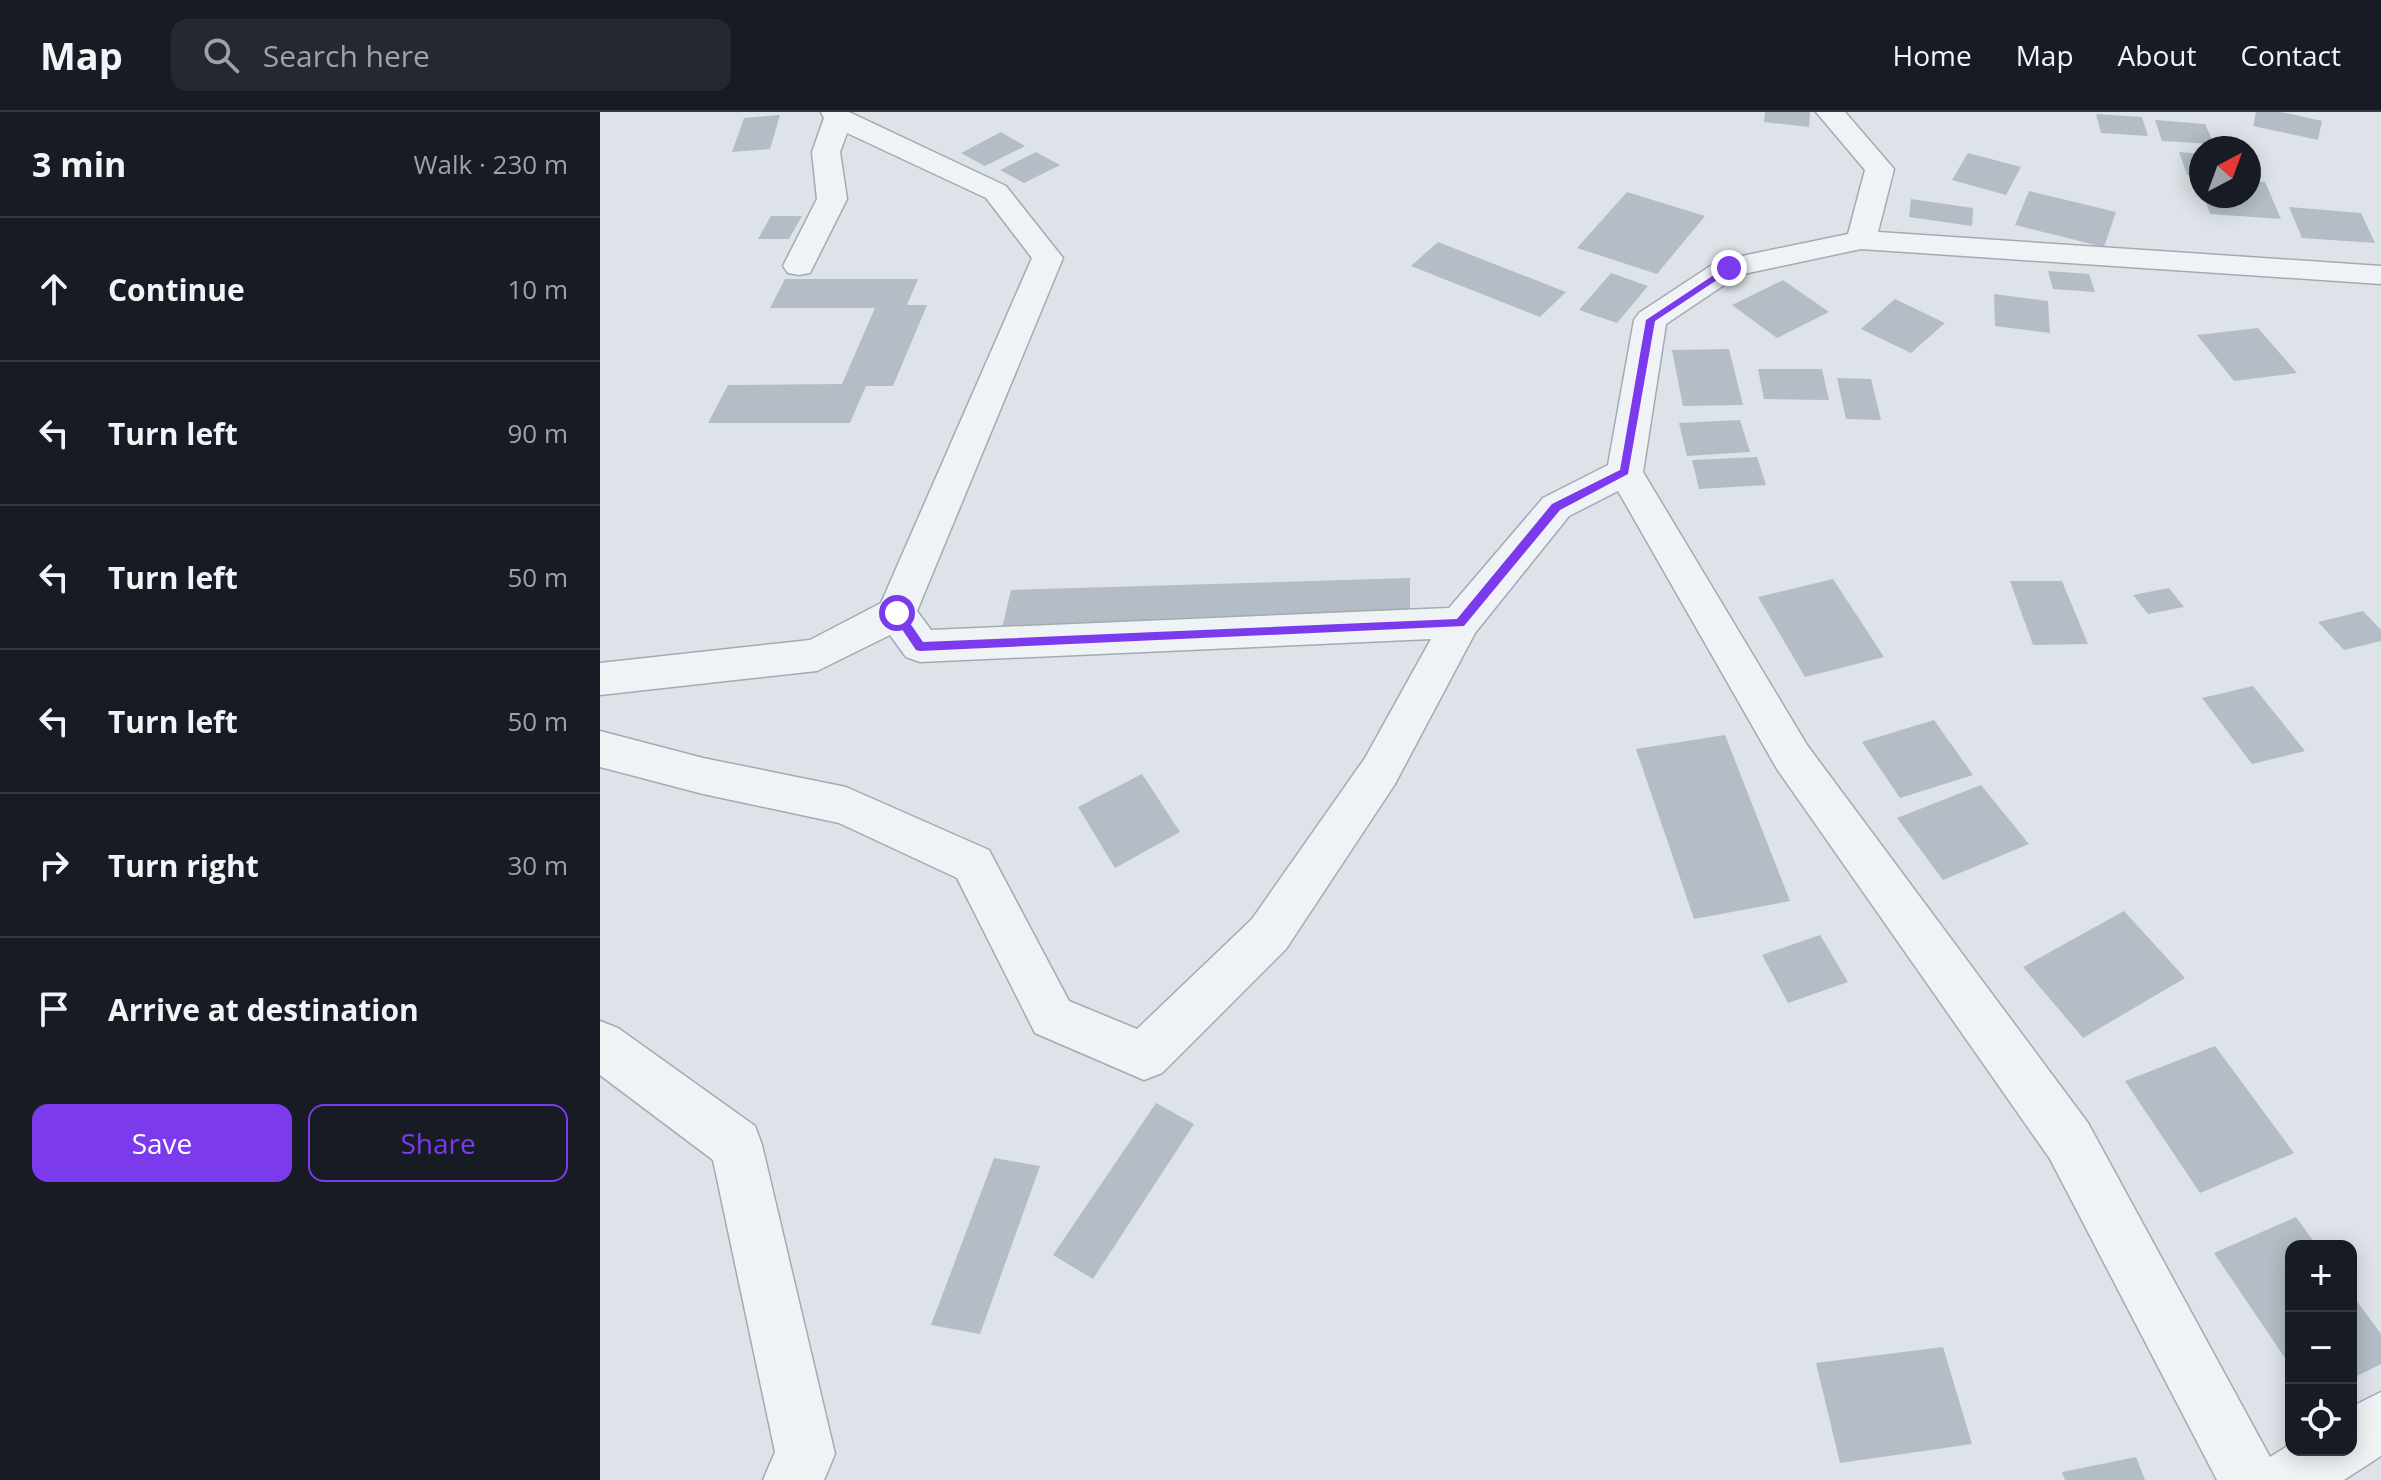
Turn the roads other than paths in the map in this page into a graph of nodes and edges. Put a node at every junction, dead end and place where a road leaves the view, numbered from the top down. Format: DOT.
graph roads {
  1 [pos="1830,112"];
  2 [pos="837,115"];
  3 [pos="1861,240"];
  4 [pos="799,266"];
  5 [pos="2381,275"];
  6 [pos="1625,472"];
  7 [pos="897,613"];
  8 [pos="1460,623"];
  9 [pos="600,679"];
  10 [pos="600,749"];
  11 [pos="600,1045"];
  12 [pos="2381,1422"];
  13 [pos="2357,1437"];
  14 [pos="2327,1456"];
  15 [pos="793,1480"];
  16 [pos="2250,1480"];
  17 [pos="2289,1480"];
  1 -- 3 [label="street"];
  2 -- 4 [label="street"];
  2 -- 7 [label="street"];
  3 -- 5 [label="street"];
  3 -- 6 [label="street"];
  6 -- 8 [label="street"];
  6 -- 16 [label="street"];
  7 -- 8 [label="street"];
  7 -- 9 [label="street"];
  8 -- 10 [label="street"];
  11 -- 15 [label="street"];
  12 -- 13 [label="street"];
  14 -- 17 [label="street"];
}
